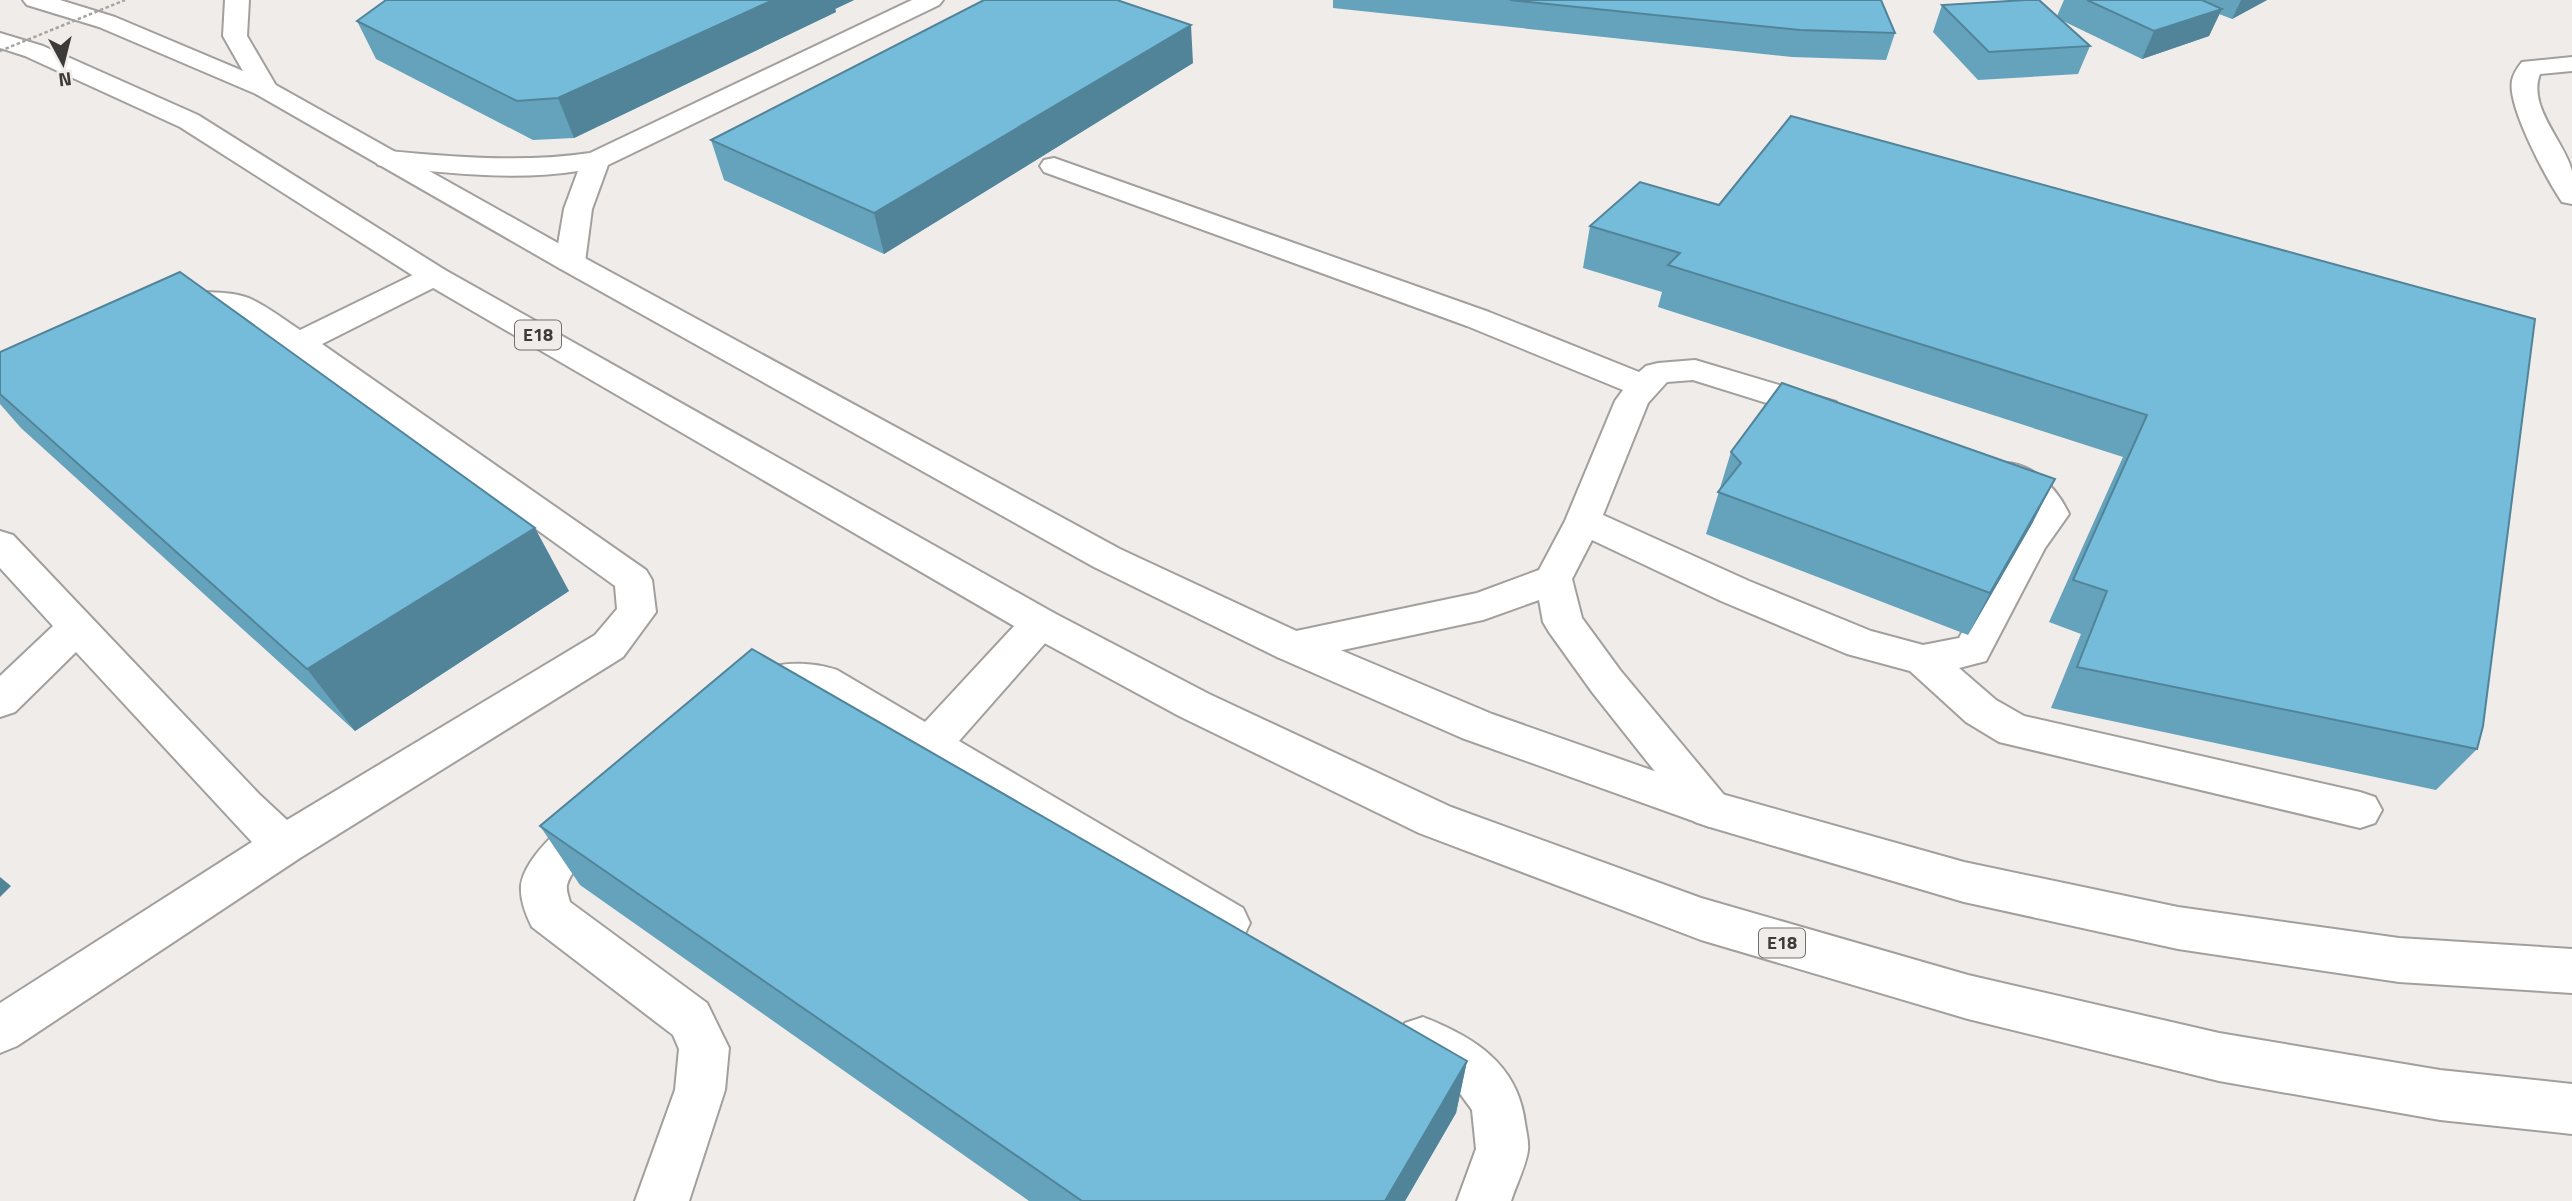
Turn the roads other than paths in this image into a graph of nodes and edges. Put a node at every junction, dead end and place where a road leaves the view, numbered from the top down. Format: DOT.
graph roads {
  1 [pos="35,0"];
  2 [pos="931,0"];
  3 [pos="238,1"];
  4 [pos="0,40"];
  5 [pos="2572,64"];
  6 [pos="265,89"];
  7 [pos="388,159"];
  8 [pos="597,160"];
  9 [pos="2562,160"];
  10 [pos="1054,166"];
  11 [pos="2572,196"];
  12 [pos="570,261"];
  13 [pos="434,276"];
  14 [pos="145,320"];
  15 [pos="299,343"];
  16 [pos="1643,386"];
  17 [pos="1848,418"];
  18 [pos="1970,461"];
  19 [pos="1583,521"];
  20 [pos="3,554"];
  21 [pos="1553,579"];
  22 [pos="1040,623"];
  23 [pos="77,627"];
  24 [pos="1291,646"];
  25 [pos="1923,660"];
  26 [pos="0,701"];
  27 [pos="725,714"];
  28 [pos="929,746"];
  29 [pos="633,793"];
  30 [pos="1710,809"];
  31 [pos="2360,810"];
  32 [pos="284,845"];
  33 [pos="1261,944"];
  34 [pos="2572,971"];
  35 [pos="1391,1021"];
  36 [pos="0,1030"];
  37 [pos="2572,1109"];
  38 [pos="662,1201"];
  39 [pos="1484,1201"];
  1 -- 6 [label="main road"];
  2 -- 8 [label="main road"];
  3 -- 6 [label="main road"];
  4 -- 13 [label="main road, E18"];
  5 -- 9 [label="main road"];
  6 -- 7 [label="main road"];
  7 -- 8 [label="main road"];
  7 -- 12 [label="main road"];
  8 -- 12 [label="main road"];
  9 -- 11 [label="main road"];
  10 -- 16 [label="main road"];
  12 -- 24 [label="main road"];
  13 -- 15 [label="main road"];
  13 -- 22 [label="main road, E18"];
  14 -- 15 [label="main road"];
  15 -- 32 [label="main road"];
  16 -- 17 [label="main road"];
  16 -- 19 [label="main road"];
  18 -- 25 [label="main road"];
  19 -- 21 [label="main road"];
  19 -- 25 [label="main road"];
  20 -- 23 [label="main road"];
  21 -- 24 [label="main road"];
  21 -- 30 [label="main road"];
  22 -- 28 [label="main road"];
  22 -- 37 [label="main road, E18"];
  23 -- 26 [label="main road"];
  23 -- 32 [label="main road"];
  24 -- 30 [label="main road"];
  25 -- 31 [label="main road"];
  27 -- 28 [label="main road"];
  28 -- 33 [label="main road"];
  29 -- 38 [label="main road"];
  30 -- 34 [label="main road"];
  32 -- 36 [label="main road"];
  35 -- 39 [label="main road"];
}
